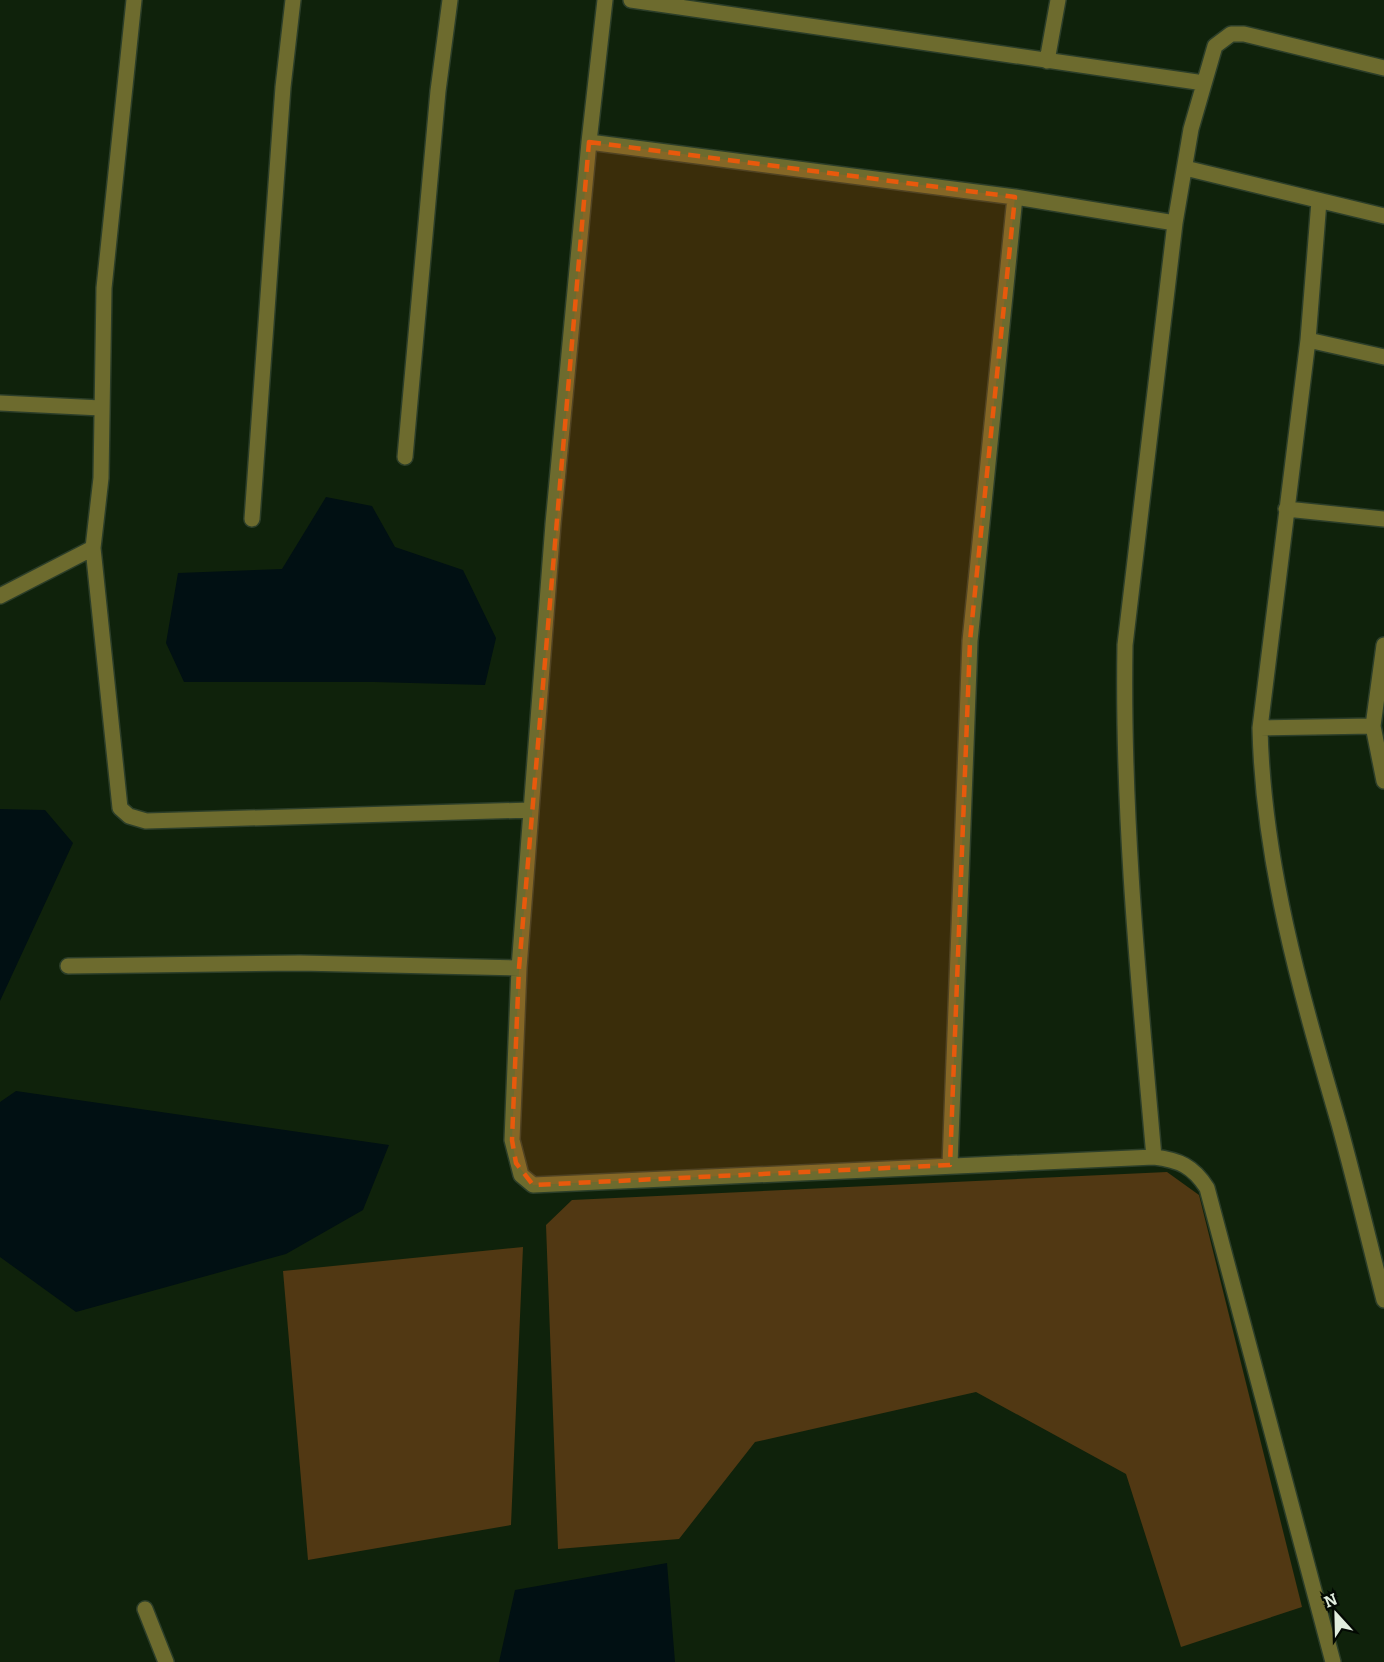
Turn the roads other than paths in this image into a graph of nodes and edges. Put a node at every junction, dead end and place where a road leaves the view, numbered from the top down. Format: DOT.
graph roads {
  1 [pos="134,0"];
  2 [pos="293,0"];
  3 [pos="450,0"];
  4 [pos="605,0"];
  5 [pos="631,0"];
  6 [pos="1058,0"];
  7 [pos="1047,61"];
  8 [pos="1384,68"];
  9 [pos="1204,83"];
  10 [pos="589,142"];
  11 [pos="1185,168"];
  12 [pos="1015,197"];
  13 [pos="1319,201"];
  14 [pos="1384,216"];
  15 [pos="1175,223"];
  16 [pos="1308,340"];
  17 [pos="1384,357"];
  18 [pos="0,403"];
  19 [pos="101,408"];
  20 [pos="405,457"];
  21 [pos="1286,509"];
  22 [pos="252,519"];
  23 [pos="1384,519"];
  24 [pos="93,548"];
  25 [pos="0,596"];
  26 [pos="1384,645"];
  27 [pos="1373,726"];
  28 [pos="1260,728"];
  29 [pos="1384,781"];
  30 [pos="531,810"];
  31 [pos="68,966"];
  32 [pos="519,968"];
  33 [pos="1154,1157"];
  34 [pos="950,1165"];
  35 [pos="1384,1300"];
  36 [pos="145,1609"];
  37 [pos="166,1662"];
  38 [pos="1333,1662"];
  1 -- 19 [label="street"];
  2 -- 22 [label="street"];
  3 -- 20 [label="street"];
  4 -- 10 [label="street"];
  5 -- 7 [label="street"];
  6 -- 7 [label="street"];
  7 -- 9 [label="street"];
  8 -- 9 [label="street"];
  9 -- 11 [label="street"];
  10 -- 12 [label="street"];
  10 -- 30 [label="street"];
  11 -- 13 [label="street"];
  11 -- 15 [label="street"];
  12 -- 15 [label="street"];
  12 -- 34 [label="street"];
  13 -- 14 [label="street"];
  13 -- 16 [label="street"];
  15 -- 33 [label="street"];
  16 -- 17 [label="street"];
  16 -- 21 [label="street"];
  18 -- 19 [label="street"];
  19 -- 24 [label="street"];
  21 -- 23 [label="street"];
  21 -- 28 [label="street"];
  24 -- 25 [label="street"];
  24 -- 30 [label="street"];
  26 -- 27 [label="street"];
  27 -- 28 [label="street"];
  27 -- 29 [label="street"];
  28 -- 35 [label="street"];
  30 -- 32 [label="street"];
  31 -- 32 [label="street"];
  32 -- 34 [label="street"];
  33 -- 34 [label="street"];
  33 -- 38 [label="street"];
  36 -- 37 [label="street"];
}
